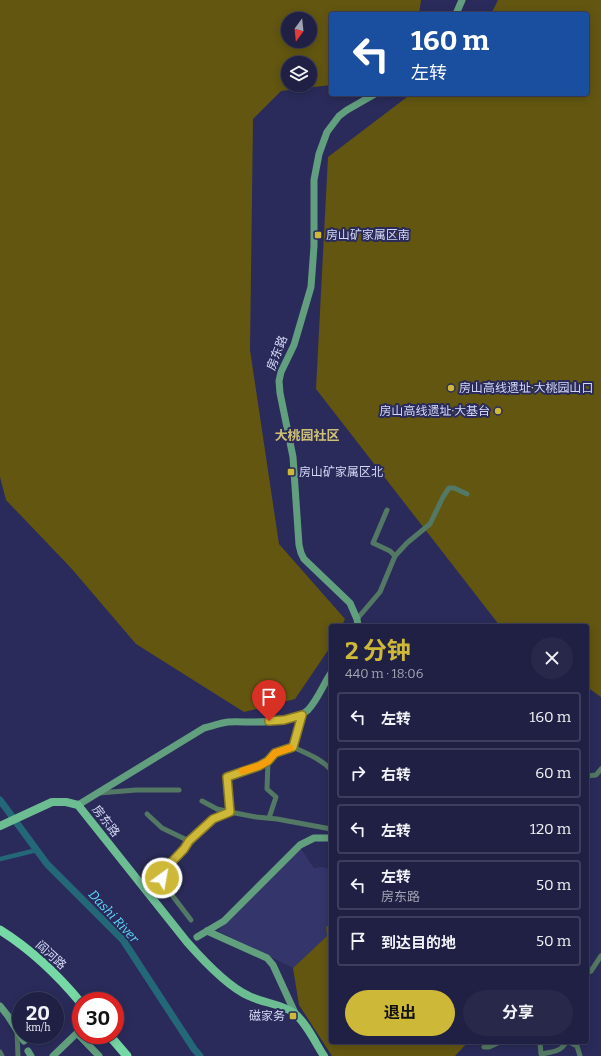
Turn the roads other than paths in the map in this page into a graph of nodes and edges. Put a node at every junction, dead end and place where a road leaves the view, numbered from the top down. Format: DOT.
graph roads {
  1 [pos="462,0"];
  2 [pos="457,12"];
  3 [pos="372,96"];
  4 [pos="467,494"];
  5 [pos="387,510"];
  6 [pos="395,556"];
  7 [pos="357,622"];
  8 [pos="329,677"];
  9 [pos="302,715"];
  10 [pos="293,747"];
  11 [pos="268,761"];
  12 [pos="329,768"];
  13 [pos="601,769"];
  14 [pos="589,776"];
  15 [pos="179,790"];
  16 [pos="98,793"];
  17 [pos="202,801"];
  18 [pos="78,805"];
  19 [pos="230,812"];
  20 [pos="147,814"];
  21 [pos="269,818"];
  22 [pos="0,826"];
  23 [pos="329,830"];
  24 [pos="329,838"];
  25 [pos="189,841"];
  26 [pos="191,920"];
  27 [pos="0,930"];
  28 [pos="207,931"];
  29 [pos="197,937"];
  30 [pos="601,956"];
  31 [pos="589,972"];
  32 [pos="72,993"];
  33 [pos="0,1006"];
  34 [pos="295,1013"];
  35 [pos="12,1023"];
  36 [pos="72,1038"];
  37 [pos="18,1044"];
  38 [pos="89,1044"];
  39 [pos="117,1044"];
  40 [pos="489,1044"];
  41 [pos="496,1044"];
  42 [pos="540,1044"];
  43 [pos="566,1044"];
  44 [pos="572,1044"];
  45 [pos="0,1052"];
  46 [pos="555,1054"];
  47 [pos="542,1055"];
  48 [pos="2,1056"];
  49 [pos="18,1056"];
  50 [pos="54,1056"];
  51 [pos="99,1056"];
  52 [pos="127,1056"];
  53 [pos="324,1056"];
  54 [pos="580,1056"];
  1 -- 2 [label="main road"];
  3 -- 7 [label="main road, 房东路"];
  4 -- 6 [label="street"];
  5 -- 6 [label="street"];
  6 -- 7 [label="street"];
  8 -- 9 [label="main road"];
  9 -- 10 [label="street"];
  9 -- 16 [label="main road, 房东路"];
  10 -- 11 [label="street"];
  10 -- 12 [label="street"];
  11 -- 19 [label="street"];
  11 -- 21 [label="street"];
  13 -- 14 [label="street"];
  15 -- 16 [label="street"];
  16 -- 18 [label="main road, 房东路"];
  17 -- 19 [label="street"];
  18 -- 22 [label="main road"];
  18 -- 34 [label="main road, 房东路"];
  19 -- 21 [label="street"];
  19 -- 25 [label="street"];
  20 -- 25 [label="street"];
  21 -- 23 [label="street"];
  24 -- 28 [label="main road"];
  25 -- 26 [label="street"];
  27 -- 32 [label="highway, 阎河路"];
  28 -- 29 [label="main road"];
  28 -- 34 [label="main road"];
  30 -- 31 [label="street"];
  33 -- 35 [label="main road"];
  34 -- 53 [label="main road"];
  36 -- 50 [label="main road"];
  37 -- 49 [label="street"];
  38 -- 51 [label="main road"];
  39 -- 52 [label="highway"];
  40 -- 41 [label="street"];
  42 -- 47 [label="street"];
  43 -- 46 [label="street"];
  44 -- 54 [label="street"];
  45 -- 48 [label="street"];
  46 -- 47 [label="street"];
}
